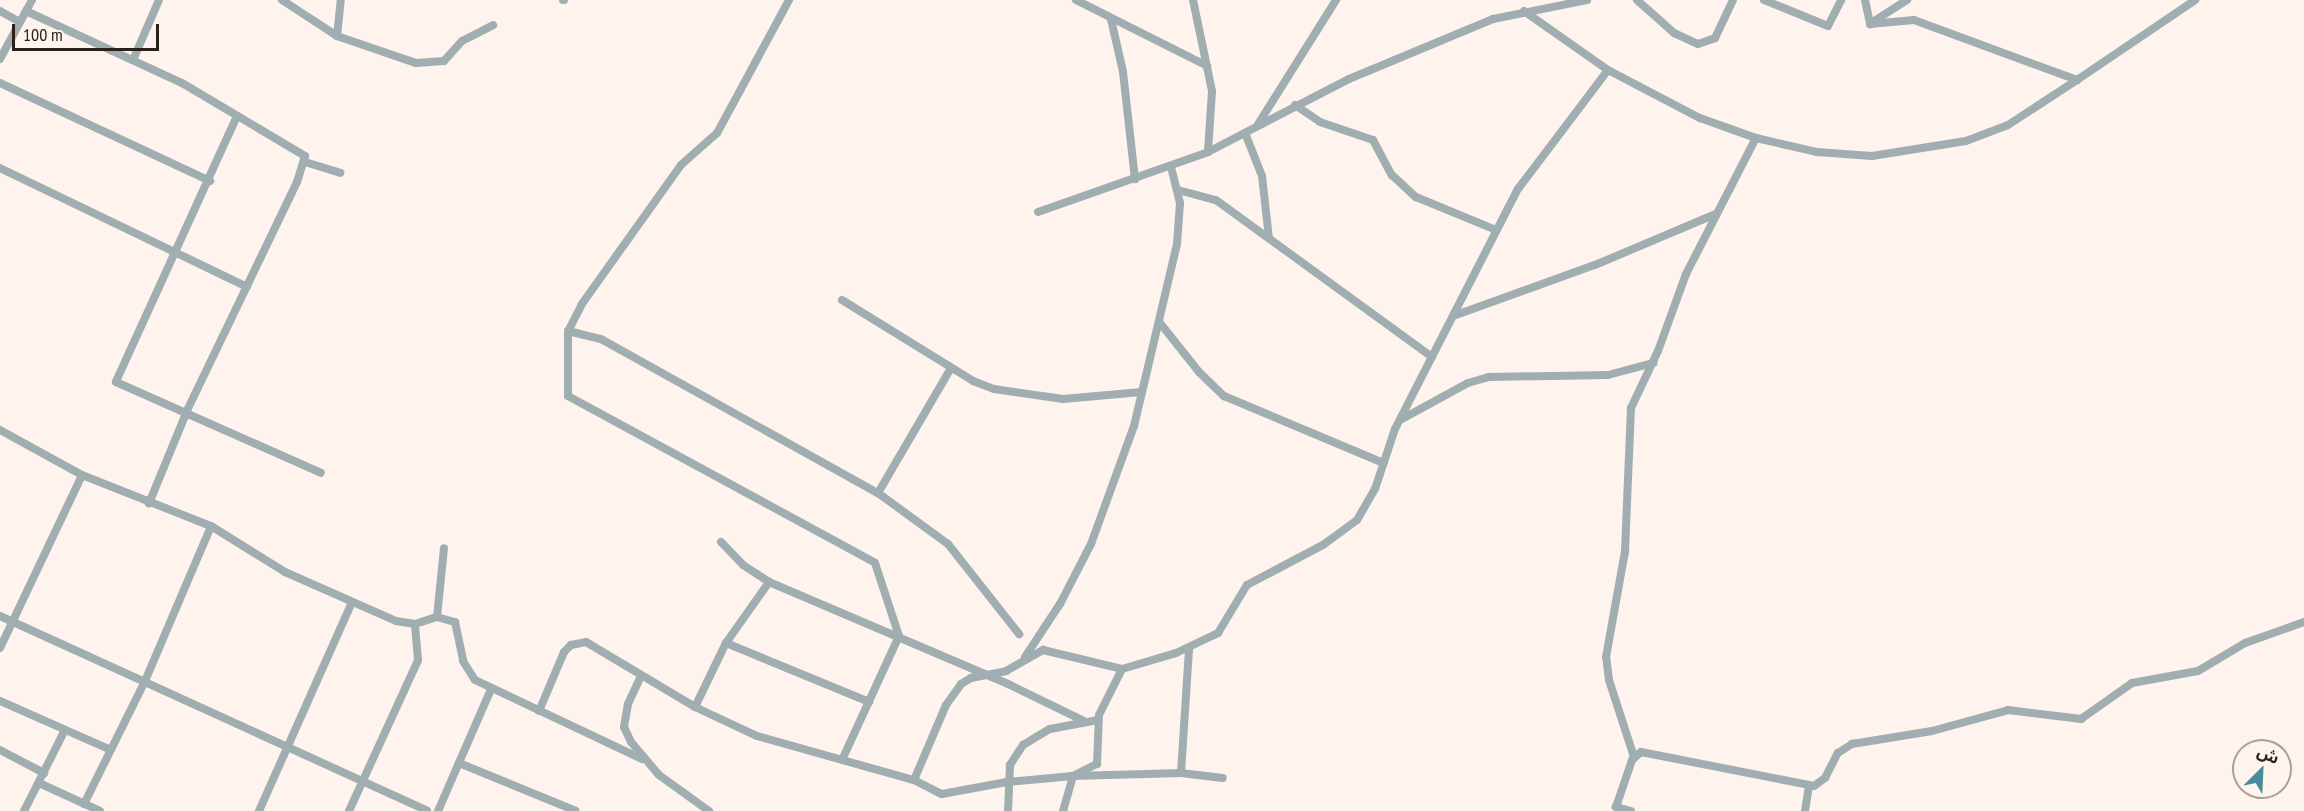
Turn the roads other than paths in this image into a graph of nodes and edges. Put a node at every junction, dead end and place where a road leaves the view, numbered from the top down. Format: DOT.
graph roads {
  1 [pos="32,0"];
  2 [pos="159,0"];
  3 [pos="282,0"];
  4 [pos="341,0"];
  5 [pos="789,0"];
  6 [pos="1076,0"];
  7 [pos="1193,0"];
  8 [pos="1336,0"];
  9 [pos="1587,0"];
  10 [pos="1637,0"];
  11 [pos="1733,0"];
  12 [pos="1764,0"];
  13 [pos="1841,0"];
  14 [pos="1865,0"];
  15 [pos="1907,0"];
  16 [pos="2195,0"];
  17 [pos="1565,2"];
  18 [pos="0,11"];
  19 [pos="26,11"];
  20 [pos="1524,11"];
  21 [pos="1111,19"];
  22 [pos="20,22"];
  23 [pos="1870,24"];
  24 [pos="493,25"];
  25 [pos="337,36"];
  26 [pos="0,59"];
  27 [pos="133,60"];
  28 [pos="1207,66"];
  29 [pos="1608,70"];
  30 [pos="2078,80"];
  31 [pos="0,83"];
  32 [pos="1295,105"];
  33 [pos="237,116"];
  34 [pos="1256,127"];
  35 [pos="1245,133"];
  36 [pos="1756,138"];
  37 [pos="1208,152"];
  38 [pos="305,162"];
  39 [pos="1171,166"];
  40 [pos="0,168"];
  41 [pos="340,173"];
  42 [pos="1136,179"];
  43 [pos="210,181"];
  44 [pos="1178,190"];
  45 [pos="1038,212"];
  46 [pos="1716,214"];
  47 [pos="1496,230"];
  48 [pos="1269,238"];
  49 [pos="176,252"];
  50 [pos="246,287"];
  51 [pos="842,300"];
  52 [pos="1453,316"];
  53 [pos="1160,323"];
  54 [pos="568,331"];
  55 [pos="1432,357"];
  56 [pos="1653,363"];
  57 [pos="951,368"];
  58 [pos="1142,392"];
  59 [pos="187,411"];
  60 [pos="1402,419"];
  61 [pos="0,430"];
  62 [pos="1383,464"];
  63 [pos="321,473"];
  64 [pos="82,474"];
  65 [pos="878,493"];
  66 [pos="149,503"];
  67 [pos="211,526"];
  68 [pos="721,542"];
  69 [pos="444,548"];
  70 [pos="769,582"];
  71 [pos="352,602"];
  72 [pos="0,616"];
  73 [pos="437,617"];
  74 [pos="11,621"];
  75 [pos="2304,622"];
  76 [pos="415,624"];
  77 [pos="1019,634"];
  78 [pos="899,636"];
  79 [pos="726,643"];
  80 [pos="0,648"];
  81 [pos="1189,648"];
  82 [pos="1024,658"];
  83 [pos="1122,669"];
  84 [pos="640,675"];
  85 [pos="984,675"];
  86 [pos="145,681"];
  87 [pos="491,689"];
  88 [pos="0,701"];
  89 [pos="869,702"];
  90 [pos="695,707"];
  91 [pos="539,711"];
  92 [pos="1098,720"];
  93 [pos="1083,721"];
  94 [pos="65,730"];
  95 [pos="285,748"];
  96 [pos="0,750"];
  97 [pos="111,750"];
  98 [pos="1634,757"];
  99 [pos="642,759"];
  100 [pos="842,760"];
  101 [pos="459,764"];
  102 [pos="44,773"];
  103 [pos="1181,773"];
  104 [pos="1073,776"];
  105 [pos="1223,778"];
  106 [pos="914,780"];
  107 [pos="1007,782"];
  108 [pos="39,783"];
  109 [pos="361,783"];
  110 [pos="1809,787"];
  111 [pos="84,804"];
  112 [pos="24,811"];
  113 [pos="100,811"];
  114 [pos="259,811"];
  115 [pos="349,811"];
  116 [pos="427,811"];
  117 [pos="438,811"];
  118 [pos="576,811"];
  119 [pos="709,811"];
  120 [pos="1008,811"];
  121 [pos="1063,811"];
  122 [pos="1631,811"];
  123 [pos="1805,811"];
  1 -- 19 [label="street"];
  2 -- 27 [label="street"];
  3 -- 25 [label="street"];
  4 -- 25 [label="street"];
  5 -- 54 [label="street"];
  6 -- 21 [label="street"];
  7 -- 28 [label="street"];
  8 -- 34 [label="street"];
  9 -- 17 [label="street"];
  10 -- 11 [label="street"];
  12 -- 13 [label="street"];
  14 -- 23 [label="street"];
  15 -- 23 [label="street"];
  16 -- 30 [label="street"];
  17 -- 20 [label="street"];
  18 -- 22 [label="street"];
  19 -- 22 [label="street"];
  19 -- 27 [label="street"];
  20 -- 29 [label="street"];
  20 -- 32 [label="street"];
  21 -- 28 [label="street"];
  21 -- 42 [label="street"];
  22 -- 26 [label="street"];
  23 -- 30 [label="street"];
  24 -- 25 [label="street"];
  27 -- 33 [label="street"];
  28 -- 37 [label="street"];
  29 -- 36 [label="street"];
  29 -- 47 [label="street"];
  30 -- 36 [label="street"];
  31 -- 43 [label="street"];
  32 -- 34 [label="street"];
  32 -- 47 [label="street"];
  33 -- 38 [label="street"];
  33 -- 43 [label="street"];
  34 -- 35 [label="street"];
  35 -- 37 [label="street"];
  35 -- 48 [label="street"];
  36 -- 46 [label="street"];
  37 -- 39 [label="street"];
  38 -- 41 [label="street"];
  38 -- 50 [label="street"];
  39 -- 42 [label="street"];
  39 -- 44 [label="street"];
  40 -- 49 [label="street"];
  42 -- 45 [label="street"];
  43 -- 49 [label="street"];
  44 -- 48 [label="street"];
  44 -- 53 [label="street"];
  46 -- 52 [label="street"];
  46 -- 56 [label="street"];
  47 -- 52 [label="street"];
  48 -- 55 [label="street"];
  49 -- 50 [label="street"];
  49 -- 59 [label="street"];
  50 -- 59 [label="street"];
  51 -- 57 [label="street"];
  52 -- 55 [label="street"];
  53 -- 58 [label="street"];
  53 -- 62 [label="street"];
  54 -- 65 [label="street"];
  54 -- 78 [label="street"];
  55 -- 60 [label="street"];
  56 -- 60 [label="street"];
  56 -- 98 [label="street"];
  57 -- 58 [label="street"];
  57 -- 65 [label="street"];
  58 -- 82 [label="street"];
  59 -- 63 [label="street"];
  59 -- 66 [label="street"];
  60 -- 62 [label="street"];
  61 -- 64 [label="street"];
  62 -- 81 [label="street"];
  64 -- 66 [label="street"];
  64 -- 74 [label="street"];
  65 -- 77 [label="street"];
  66 -- 67 [label="street"];
  67 -- 71 [label="street"];
  67 -- 86 [label="street"];
  68 -- 70 [label="street"];
  69 -- 73 [label="street"];
  70 -- 78 [label="street"];
  70 -- 79 [label="street"];
  71 -- 76 [label="street"];
  71 -- 95 [label="street"];
  72 -- 74 [label="street"];
  73 -- 76 [label="street"];
  73 -- 87 [label="street"];
  74 -- 80 [label="street"];
  74 -- 86 [label="street"];
  75 -- 110 [label="street"];
  76 -- 109 [label="street"];
  78 -- 85 [label="street"];
  78 -- 89 [label="street"];
  79 -- 89 [label="street"];
  79 -- 90 [label="street"];
  81 -- 83 [label="street"];
  81 -- 103 [label="street"];
  82 -- 83 [label="street"];
  82 -- 85 [label="street"];
  83 -- 92 [label="street"];
  84 -- 90 [label="street"];
  84 -- 91 [label="street"];
  84 -- 99 [label="street"];
  85 -- 93 [label="street"];
  85 -- 106 [label="street"];
  86 -- 95 [label="street"];
  86 -- 97 [label="street"];
  87 -- 91 [label="street"];
  87 -- 101 [label="street"];
  88 -- 94 [label="street"];
  89 -- 100 [label="street"];
  90 -- 100 [label="street"];
  91 -- 99 [label="street"];
  92 -- 93 [label="street"];
  92 -- 104 [label="street"];
  93 -- 107 [label="street"];
  94 -- 97 [label="street"];
  94 -- 102 [label="street"];
  95 -- 109 [label="street"];
  95 -- 114 [label="street"];
  96 -- 102 [label="street"];
  97 -- 111 [label="street"];
  98 -- 110 [label="street"];
  98 -- 122 [label="street"];
  99 -- 119 [label="street"];
  100 -- 106 [label="street"];
  101 -- 117 [label="street"];
  101 -- 118 [label="street"];
  102 -- 108 [label="street"];
  103 -- 104 [label="street"];
  103 -- 105 [label="street"];
  104 -- 107 [label="street"];
  104 -- 121 [label="street"];
  106 -- 107 [label="street"];
  107 -- 120 [label="street"];
  108 -- 111 [label="street"];
  108 -- 112 [label="street"];
  109 -- 115 [label="street"];
  109 -- 116 [label="street"];
  110 -- 123 [label="street"];
  111 -- 113 [label="street"];
}
